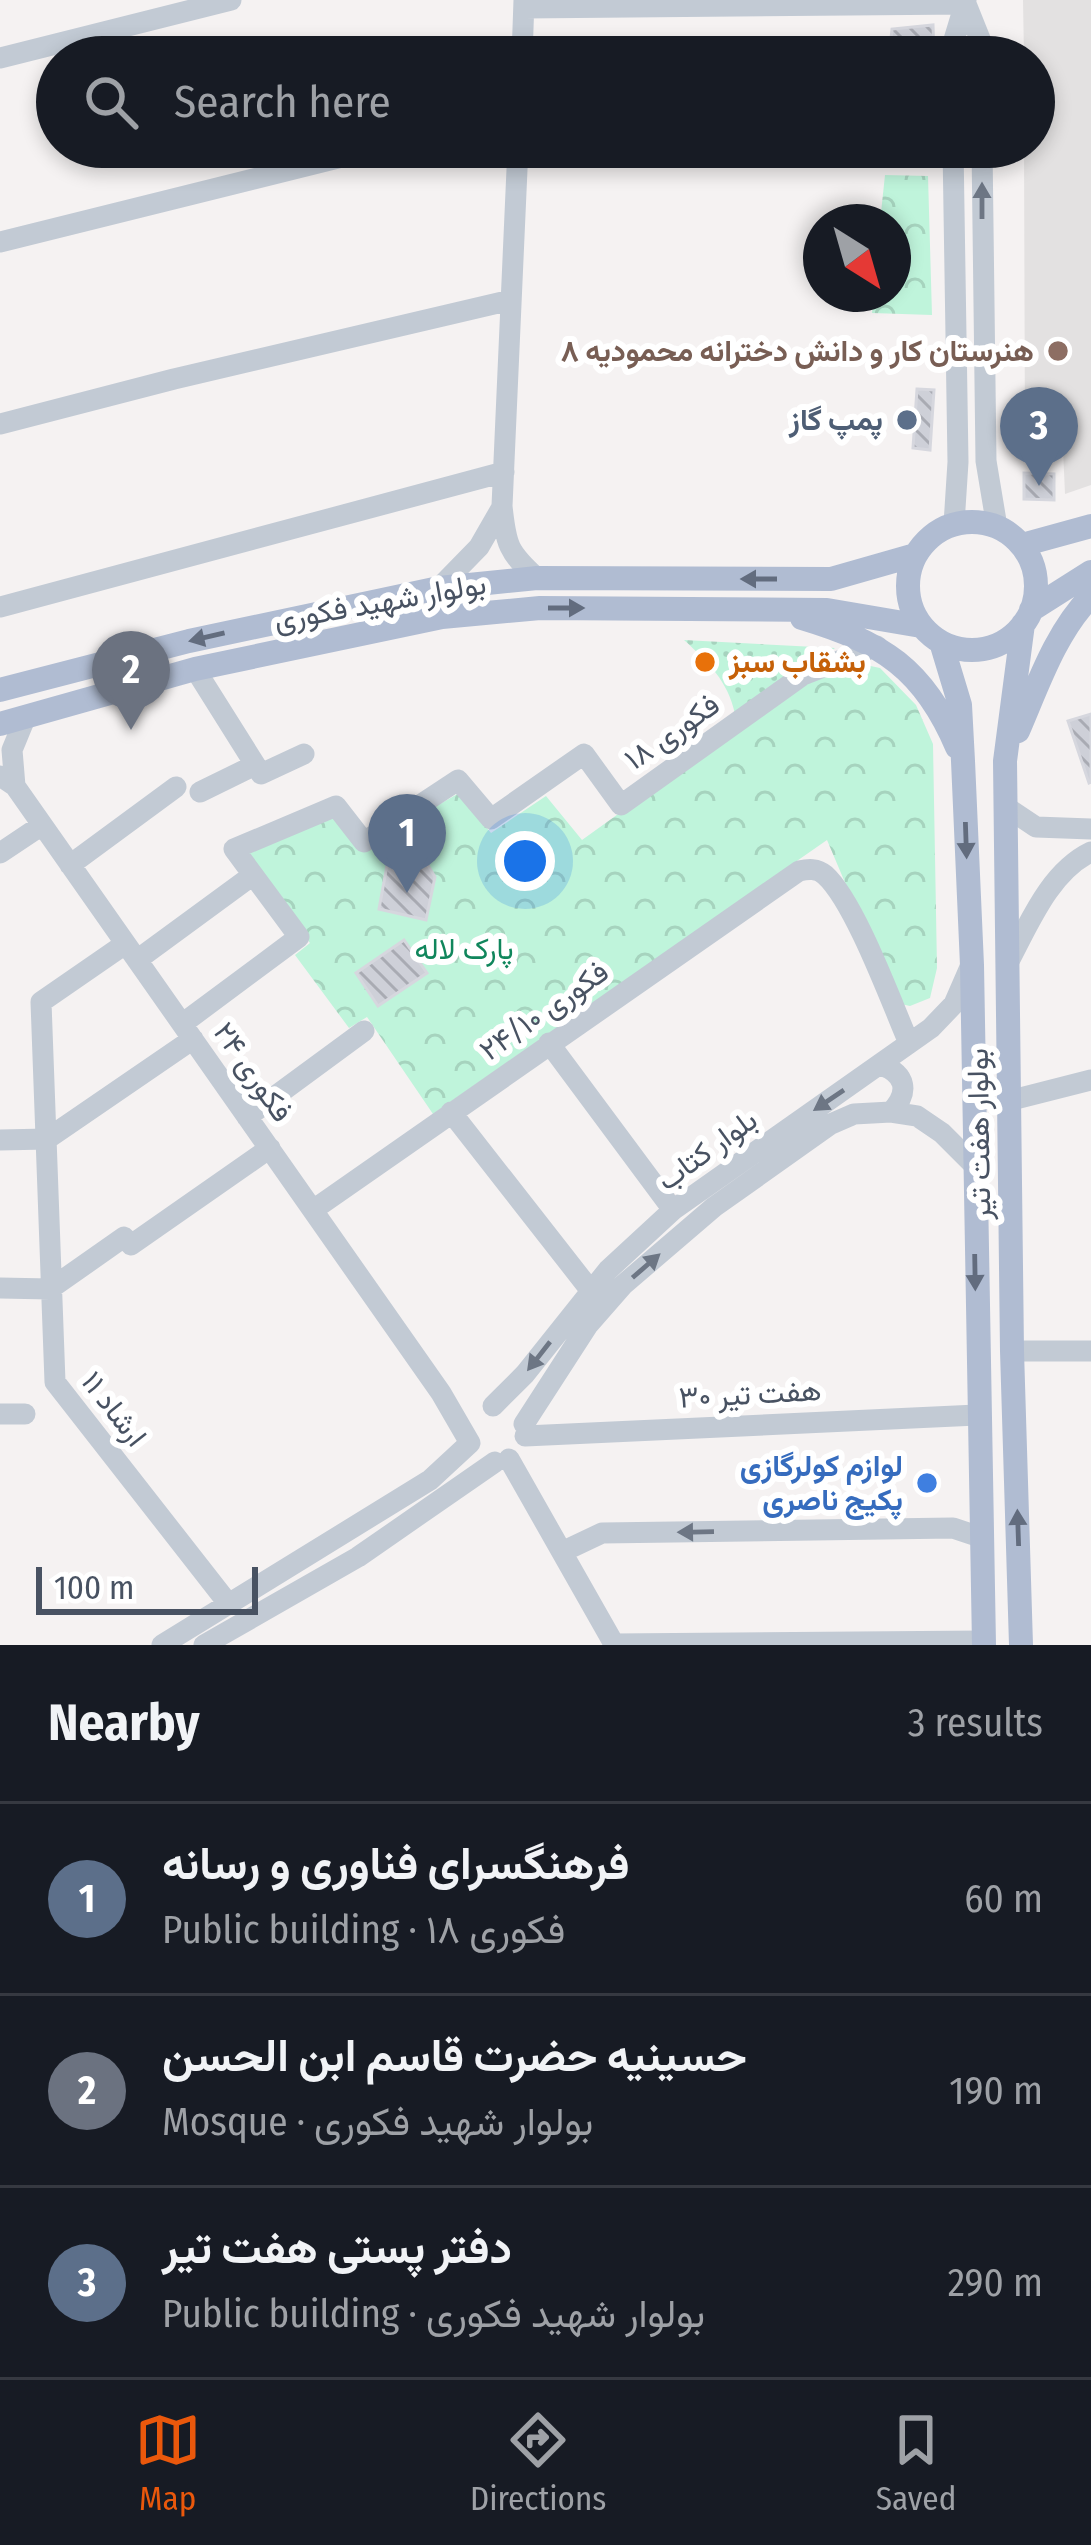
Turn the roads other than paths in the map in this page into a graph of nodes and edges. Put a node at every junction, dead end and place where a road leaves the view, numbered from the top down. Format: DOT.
graph roads {
  1 [pos="231,0"];
  2 [pos="966,2"];
  3 [pos="524,4"];
  4 [pos="83,36"];
  5 [pos="522,36"];
  6 [pos="955,36"];
  7 [pos="979,36"];
  8 [pos="36,48"];
  9 [pos="0,58"];
  10 [pos="296,168"];
  11 [pos="517,168"];
  12 [pos="953,168"];
  13 [pos="982,168"];
  14 [pos="0,242"];
  15 [pos="954,250"];
  16 [pos="981,251"];
  17 [pos="511,300"];
  18 [pos="0,424"];
  19 [pos="504,472"];
  20 [pos="502,506"];
  21 [pos="954,524"];
  22 [pos="1091,526"];
  23 [pos="997,527"];
  24 [pos="1022,545"];
  25 [pos="915,556"];
  26 [pos="1091,572"];
  27 [pos="537,578"];
  28 [pos="831,579"];
  29 [pos="439,588"];
  30 [pos="1091,596"];
  31 [pos="0,607"];
  32 [pos="771,609"];
  33 [pos="826,610"];
  34 [pos="1027,617"];
  35 [pos="931,634"];
  36 [pos="877,646"];
  37 [pos="195,669"];
  38 [pos="0,690"];
  39 [pos="26,716"];
  40 [pos="0,724"];
  41 [pos="304,754"];
  42 [pos="963,761"];
  43 [pos="1004,761"];
  44 [pos="258,769"];
  45 [pos="7,781"];
  46 [pos="176,787"];
  47 [pos="200,792"];
  48 [pos="1006,808"];
  49 [pos="42,825"];
  50 [pos="1091,829"];
  51 [pos="1066,831"];
  52 [pos="0,853"];
  53 [pos="1087,856"];
  54 [pos="70,865"];
  55 [pos="253,874"];
  56 [pos="131,952"];
  57 [pos="972,965"];
  58 [pos="1006,966"];
  59 [pos="364,1030"];
  60 [pos="187,1032"];
  61 [pos="549,1043"];
  62 [pos="909,1043"];
  63 [pos="880,1065"];
  64 [pos="1091,1080"];
  65 [pos="1008,1101"];
  66 [pos="452,1112"];
  67 [pos="891,1112"];
  68 [pos="248,1117"];
  69 [pos="47,1139"];
  70 [pos="0,1140"];
  71 [pos="270,1148"];
  72 [pos="974,1164"];
  73 [pos="313,1210"];
  74 [pos="674,1210"];
  75 [pos="0,1288"];
  76 [pos="50,1289"];
  77 [pos="591,1292"];
  78 [pos="1012,1351"];
  79 [pos="1091,1351"];
  80 [pos="441,1393"];
  81 [pos="486,1408"];
  82 [pos="0,1414"];
  83 [pos="25,1414"];
  84 [pos="977,1415"];
  85 [pos="524,1430"];
  86 [pos="470,1443"];
  87 [pos="502,1461"];
  88 [pos="980,1537"];
  89 [pos="564,1551"];
  90 [pos="227,1602"];
  91 [pos="984,1643"];
  92 [pos="614,1644"];
  93 [pos="162,1645"];
  94 [pos="204,1645"];
  95 [pos="1021,1645"];
  1 -- 4 [label="street"];
  2 -- 3 [label="street"];
  2 -- 6 [label="street"];
  2 -- 7 [label="street"];
  3 -- 5 [label="street"];
  8 -- 9 [label="street"];
  10 -- 14 [label="street"];
  11 -- 17 [label="street"];
  12 -- 15 [label="street"];
  16 -- 13 [label="street, one-way"];
  15 -- 16 [label="street"];
  15 -- 21 [label="street"];
  16 -- 23 [label="street"];
  17 -- 18 [label="street"];
  17 -- 19 [label="street"];
  19 -- 20 [label="street"];
  19 -- 31 [label="street"];
  20 -- 27 [label="street"];
  20 -- 29 [label="street"];
  21 -- 23 [label="main road"];
  21 -- 25 [label="main road"];
  22 -- 24 [label="main road"];
  23 -- 24 [label="main road"];
  24 -- 34 [label="main road"];
  25 -- 28 [label="main road, بولوار شهید فکوری"];
  25 -- 35 [label="main road"];
  26 -- 34 [label="main road"];
  28 -- 27 [label="main road, بولوار شهید فکوری, one-way"];
  27 -- 29 [label="main road, بولوار شهید فکوری"];
  28 -- 33 [label="main road"];
  29 -- 38 [label="main road, بولوار شهید فکوری, one-way"];
  30 -- 43 [label="main road"];
  32 -- 33 [label="main road, بولوار شهید فکوری"];
  32 -- 36 [label="main road"];
  37 -- 32 [label="main road, بولوار شهید فکوری, one-way"];
  33 -- 35 [label="main road, بولوار شهید فکوری"];
  34 -- 35 [label="main road"];
  34 -- 43 [label="main road, بولوار هفت تیر"];
  35 -- 42 [label="main road, بولوار هفت تیر"];
  36 -- 42 [label="main road"];
  36 -- 55 [label="street, فکوری ١٨"];
  37 -- 39 [label="main road, بولوار شهید فکوری"];
  37 -- 44 [label="street"];
  39 -- 40 [label="main road, بولوار شهید فکوری"];
  39 -- 45 [label="street"];
  41 -- 44 [label="street"];
  42 -- 57 [label="main road, بولوار هفت تیر, one-way"];
  43 -- 48 [label="main road, بولوار هفت تیر"];
  44 -- 47 [label="street"];
  45 -- 49 [label="street, فکوری ۲۴"];
  46 -- 54 [label="street"];
  48 -- 51 [label="street"];
  48 -- 58 [label="main road, بولوار هفت تیر"];
  49 -- 52 [label="street"];
  49 -- 54 [label="street, فکوری ۲۴"];
  50 -- 51 [label="street"];
  51 -- 53 [label="street"];
  53 -- 58 [label="street"];
  54 -- 56 [label="street, فکوری ۲۴"];
  55 -- 56 [label="street"];
  55 -- 60 [label="street"];
  56 -- 60 [label="street, فکوری ۲۴"];
  56 -- 69 [label="street, ارشاد ۱۱"];
  57 -- 62 [label="street, بلوار کتاب"];
  57 -- 72 [label="main road, بولوار هفت تیر"];
  58 -- 65 [label="main road, بولوار هفت تیر"];
  59 -- 68 [label="street"];
  60 -- 68 [label="street, فکوری ۲۴"];
  60 -- 69 [label="street"];
  61 -- 62 [label="street, فکوری ۲۴/۱۰"];
  61 -- 66 [label="street, فکوری ۲۴/۱۰"];
  61 -- 74 [label="street"];
  62 -- 63 [label="street, بلوار کتاب"];
  63 -- 67 [label="street"];
  63 -- 74 [label="street, بلوار کتاب, one-way"];
  64 -- 65 [label="street"];
  65 -- 78 [label="main road, بولوار هفت تیر"];
  66 -- 73 [label="street, فکوری ۲۴/۱۰"];
  66 -- 77 [label="street"];
  67 -- 72 [label="street"];
  85 -- 67 [label="street, بلوار کتاب, one-way"];
  68 -- 71 [label="street, فکوری ۲۴"];
  69 -- 70 [label="street"];
  69 -- 76 [label="street, ارشاد ۱۱"];
  71 -- 73 [label="street, فکوری ۲۴"];
  71 -- 76 [label="street"];
  72 -- 84 [label="main road, بولوار هفت تیر, one-way"];
  73 -- 80 [label="street, فکوری ۲۴"];
  74 -- 77 [label="street, بلوار کتاب"];
  75 -- 76 [label="street"];
  76 -- 90 [label="street, ارشاد ۱۱"];
  77 -- 81 [label="street, بلوار کتاب, one-way"];
  78 -- 79 [label="street"];
  95 -- 78 [label="main road, بولوار هفت تیر, one-way"];
  80 -- 81 [label="street"];
  80 -- 86 [label="street, فکوری ۲۴"];
  81 -- 85 [label="street"];
  81 -- 86 [label="street"];
  82 -- 83 [label="street"];
  84 -- 85 [label="street, هفت تیر ۳۰"];
  84 -- 88 [label="main road, بولوار هفت تیر"];
  85 -- 87 [label="street"];
  86 -- 87 [label="street"];
  86 -- 90 [label="street"];
  87 -- 89 [label="street"];
  87 -- 94 [label="street"];
  88 -- 89 [label="street, one-way"];
  88 -- 91 [label="main road, بولوار هفت تیر"];
  89 -- 92 [label="street"];
  90 -- 93 [label="street"];
  91 -- 92 [label="street"];
}
